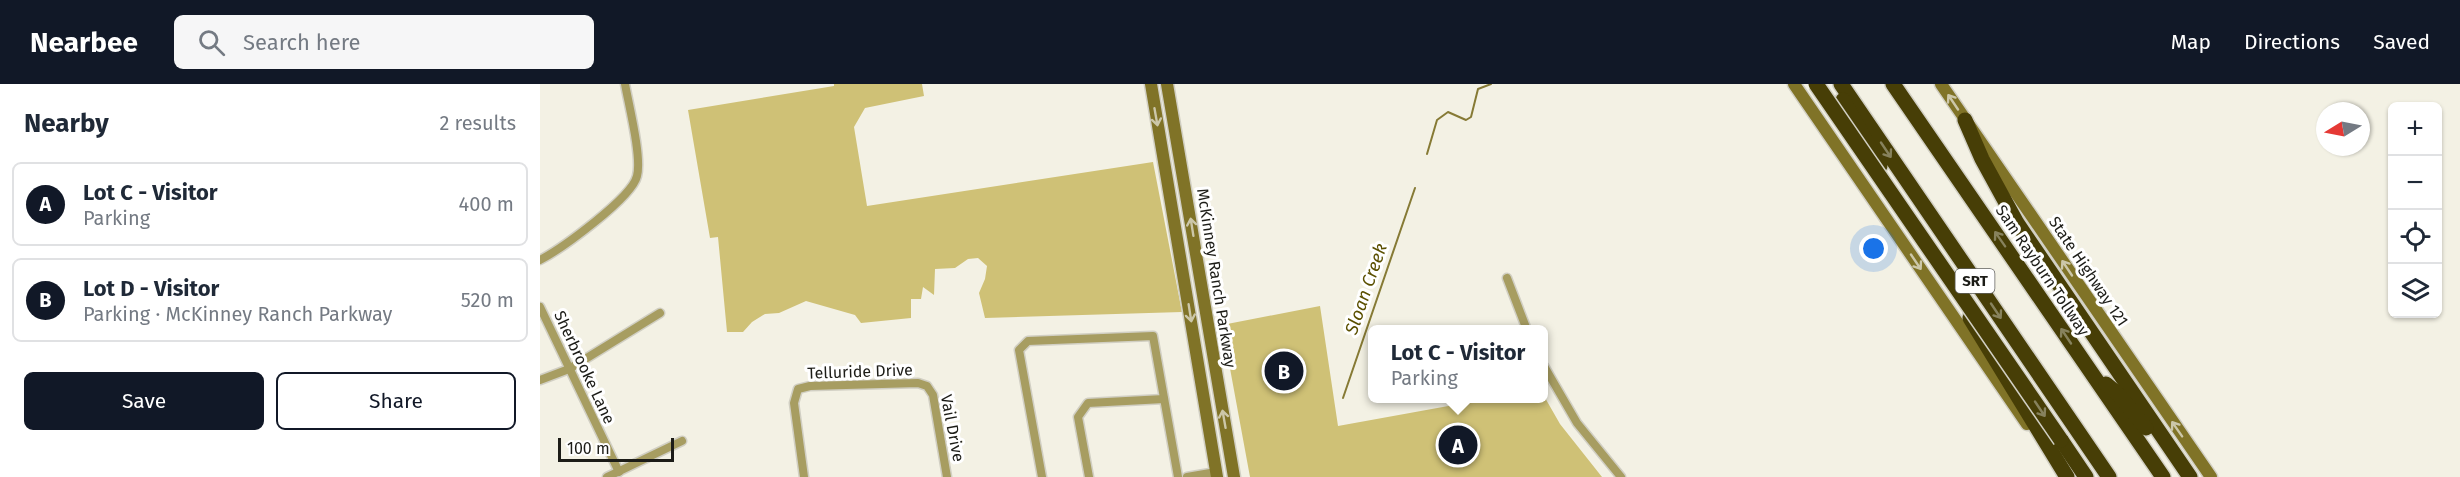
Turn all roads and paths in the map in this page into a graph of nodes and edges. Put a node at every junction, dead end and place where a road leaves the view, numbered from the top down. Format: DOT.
graph roads {
  1 [pos="625,84"];
  2 [pos="1151,84"];
  3 [pos="1167,84"];
  4 [pos="1794,84"];
  5 [pos="1816,84"];
  6 [pos="1835,84"];
  7 [pos="1841,84"];
  8 [pos="1893,84"];
  9 [pos="1941,84"];
  10 [pos="1965,120"];
  11 [pos="540,260"];
  12 [pos="1507,278"];
  13 [pos="540,307"];
  14 [pos="660,313"];
  15 [pos="1525,325"];
  16 [pos="2088,368"];
  17 [pos="569,369"];
  18 [pos="1548,373"];
  19 [pos="540,380"];
  20 [pos="927,386"];
  21 [pos="1164,399"];
  22 [pos="682,441"];
  23 [pos="619,472"];
  24 [pos="1217,474"];
  25 [pos="607,477"];
  26 [pos="804,477"];
  27 [pos="947,477"];
  28 [pos="1042,477"];
  29 [pos="1089,477"];
  30 [pos="1178,477"];
  31 [pos="1187,477"];
  32 [pos="1234,477"];
  33 [pos="1621,477"];
  34 [pos="2065,477"];
  35 [pos="2086,477"];
  36 [pos="2109,477"];
  37 [pos="2163,477"];
  38 [pos="2188,477"];
  39 [pos="2211,477"];
  1 -- 11 [label="street"];
  2 -- 24 [label="main road, McKinney Ranch Parkway, one-way"];
  32 -- 3 [label="main road, McKinney Ranch Parkway, one-way"];
  4 -- 34 [label="main road, one-way"];
  5 -- 35 [label="highway, one-way, bridge"];
  6 -- 34 [label="highway"];
  7 -- 36 [label="highway, SRT, one-way"];
  16 -- 8 [label="highway, Sam Rayburn Tollway / SRT, one-way"];
  10 -- 9 [label="main road, State Highway 121, one-way"];
  10 -- 38 [label="highway"];
  39 -- 10 [label="main road, State Highway 121, one-way"];
  12 -- 15 [label="street"];
  13 -- 17 [label="street, Sherbrooke Lane"];
  14 -- 17 [label="street"];
  16 -- 37 [label="highway, Sam Rayburn Tollway / SRT"];
  16 -- 38 [label="highway"];
  17 -- 19 [label="street"];
  17 -- 23 [label="street, Sherbrooke Lane"];
  18 -- 33 [label="street"];
  20 -- 26 [label="street, Telluride Drive"];
  20 -- 27 [label="street, Vail Drive"];
  21 -- 28 [label="street"];
  21 -- 29 [label="street"];
  21 -- 30 [label="street"];
  22 -- 23 [label="street"];
  23 -- 25 [label="street"];
  24 -- 31 [label="street"];
}
